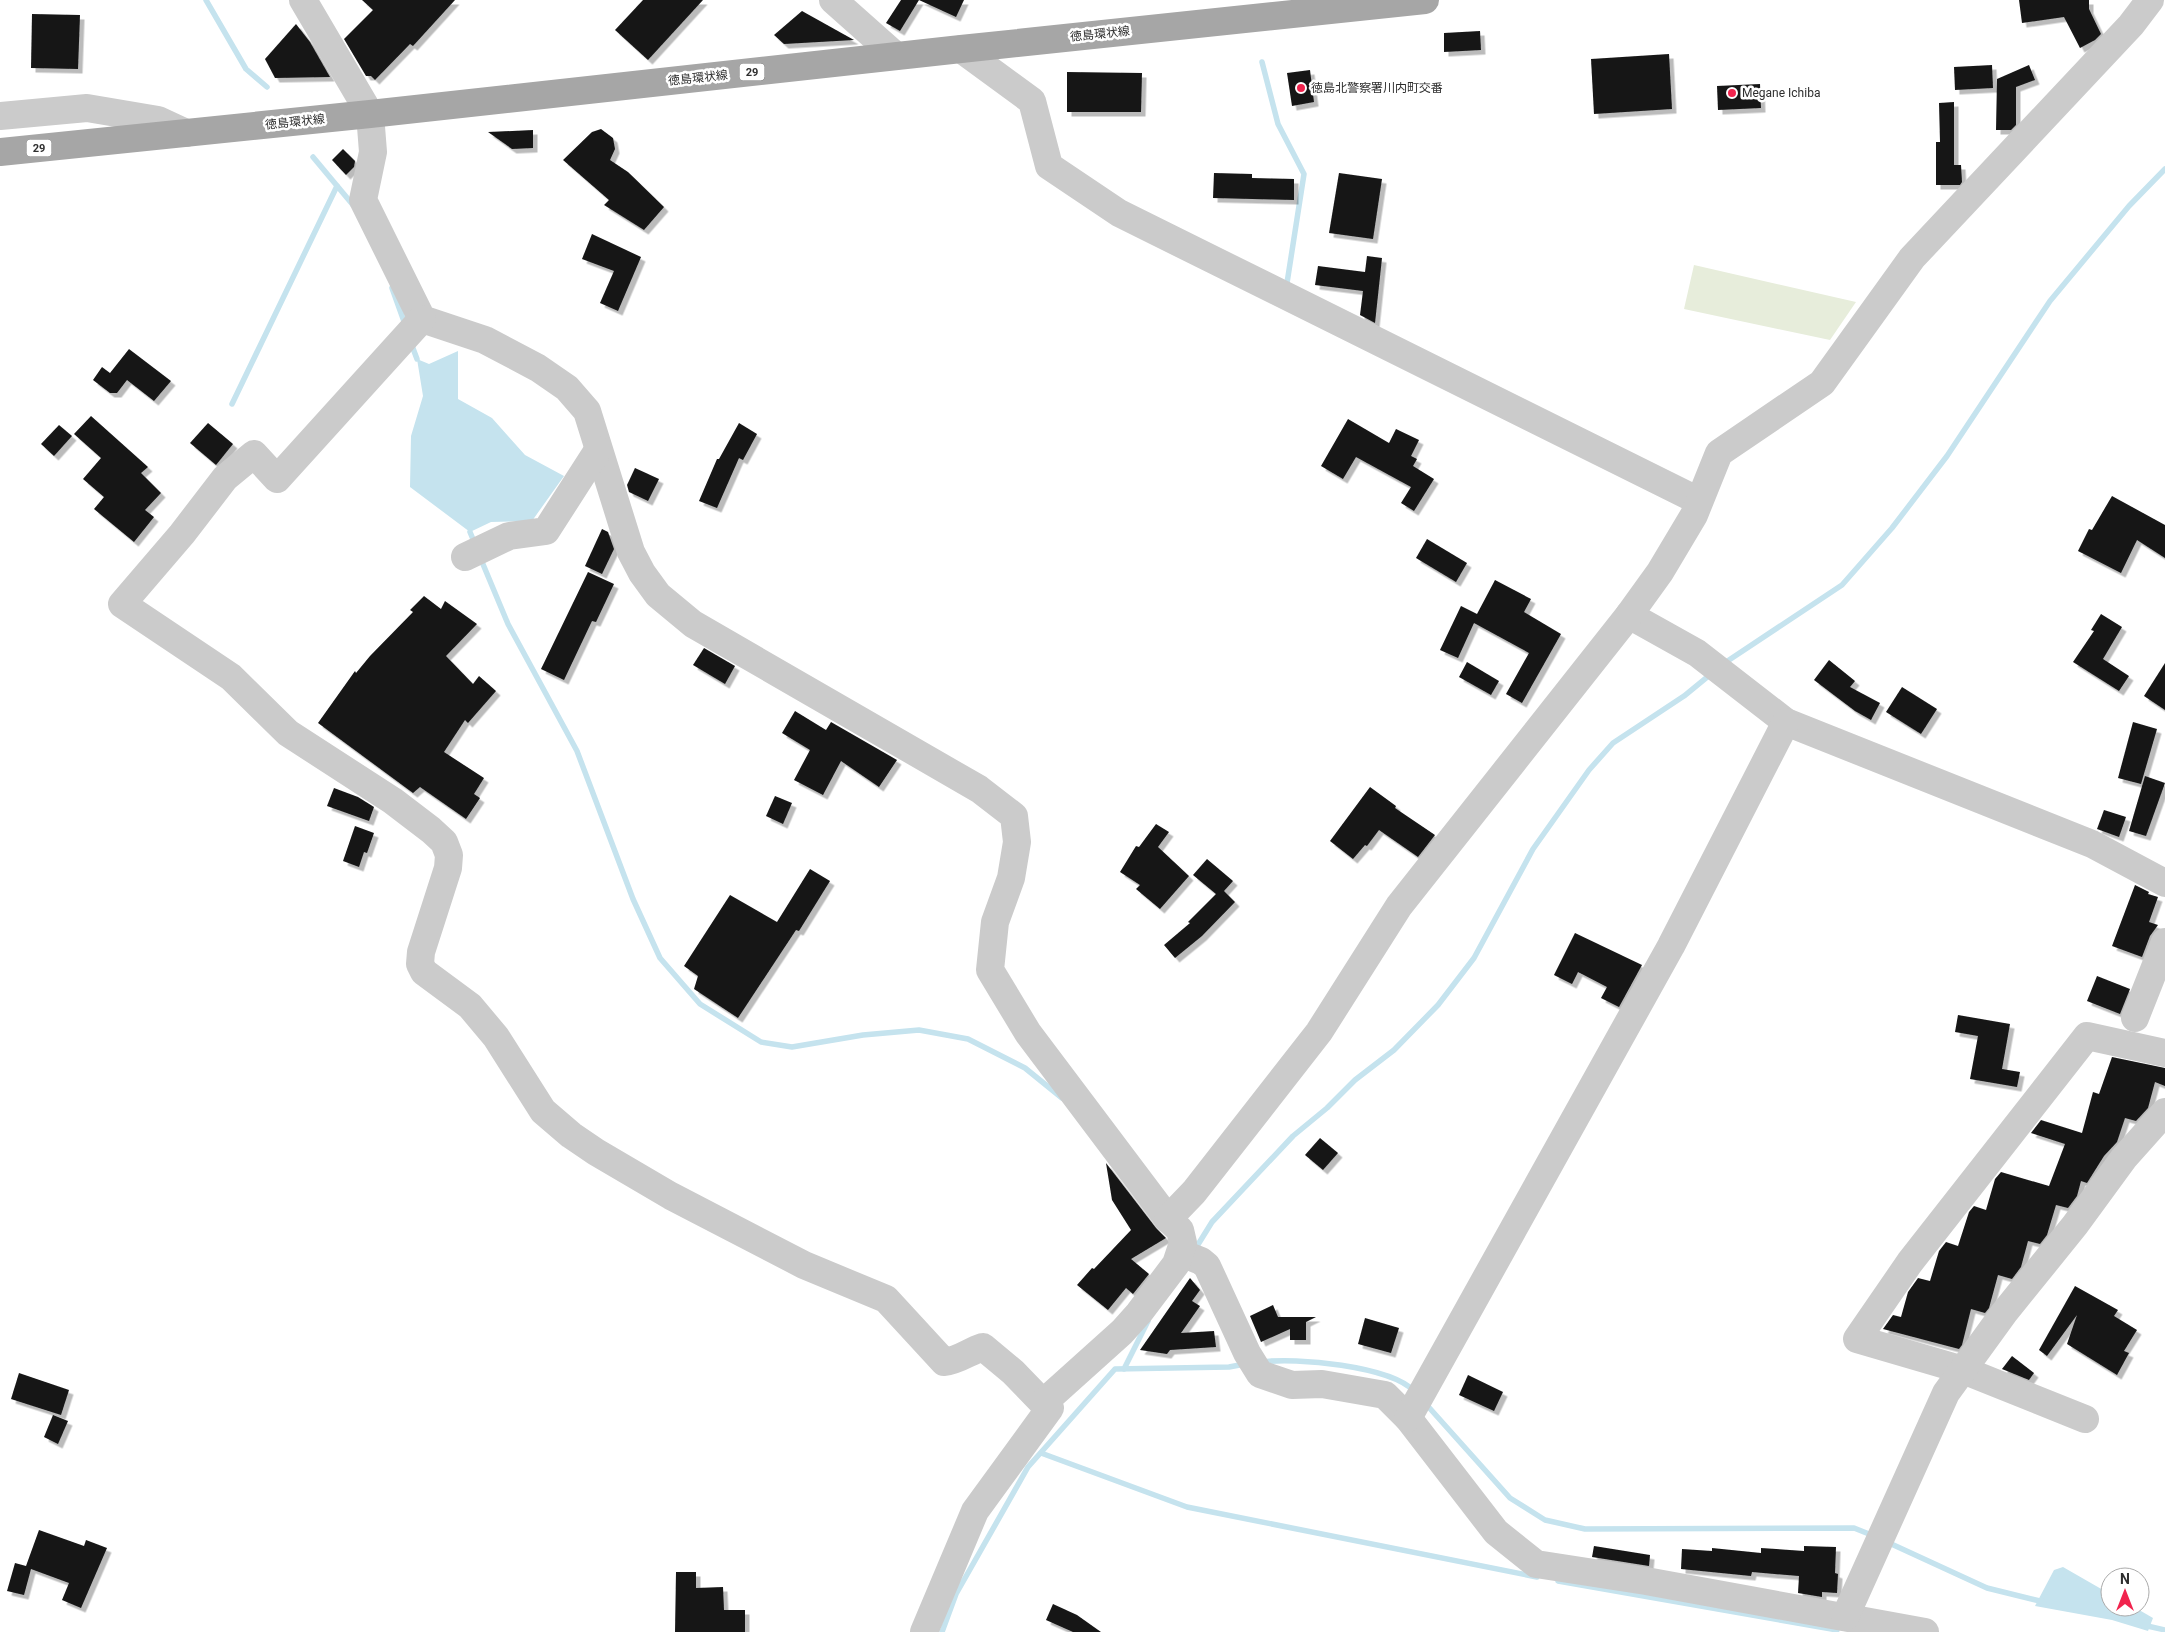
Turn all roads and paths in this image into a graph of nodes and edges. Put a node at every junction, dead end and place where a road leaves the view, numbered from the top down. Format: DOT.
graph roads {
  1 [pos="303,0"];
  2 [pos="833,0"];
  3 [pos="1425,0"];
  4 [pos="2150,0"];
  5 [pos="961,49"];
  6 [pos="896,56"];
  7 [pos="370,114"];
  8 [pos="0,116"];
  9 [pos="186,132"];
  10 [pos="0,152"];
  11 [pos="422,318"];
  12 [pos="598,450"];
  13 [pos="1699,501"];
  14 [pos="465,557"];
  15 [pos="1629,615"];
  16 [pos="1786,722"];
  17 [pos="2165,883"];
  18 [pos="2165,942"];
  19 [pos="2135,1018"];
  20 [pos="2165,1053"];
  21 [pos="2165,1112"];
  22 [pos="1168,1219"];
  23 [pos="1190,1256"];
  24 [pos="1963,1370"];
  25 [pos="1043,1403"];
  26 [pos="1415,1404"];
  27 [pos="2085,1419"];
  28 [pos="1845,1617"];
  29 [pos="924,1632"];
  30 [pos="1924,1632"];
  1 -- 7 [label="street"];
  2 -- 6 [label="street"];
  3 -- 5 [label="main road, 徳島環状線 / 29"];
  4 -- 13 [label="street"];
  5 -- 6 [label="main road, 徳島環状線 / 29"];
  5 -- 13 [label="street"];
  6 -- 7 [label="main road, 徳島環状線 / 29"];
  7 -- 9 [label="main road, 徳島環状線 / 29"];
  7 -- 11 [label="street"];
  8 -- 9 [label="street"];
  9 -- 10 [label="main road, 徳島環状線 / 29"];
  11 -- 12 [label="street"];
  11 -- 25 [label="street"];
  12 -- 14 [label="street"];
  12 -- 22 [label="street"];
  13 -- 15 [label="street"];
  15 -- 16 [label="street"];
  15 -- 22 [label="street"];
  16 -- 17 [label="street"];
  16 -- 26 [label="street"];
  18 -- 19 [label="street"];
  20 -- 24 [label="street"];
  21 -- 24 [label="street"];
  22 -- 23 [label="street"];
  23 -- 25 [label="street"];
  23 -- 26 [label="street"];
  24 -- 27 [label="street"];
  24 -- 28 [label="street"];
  25 -- 29 [label="street"];
  26 -- 28 [label="street"];
  28 -- 30 [label="street"];
}
